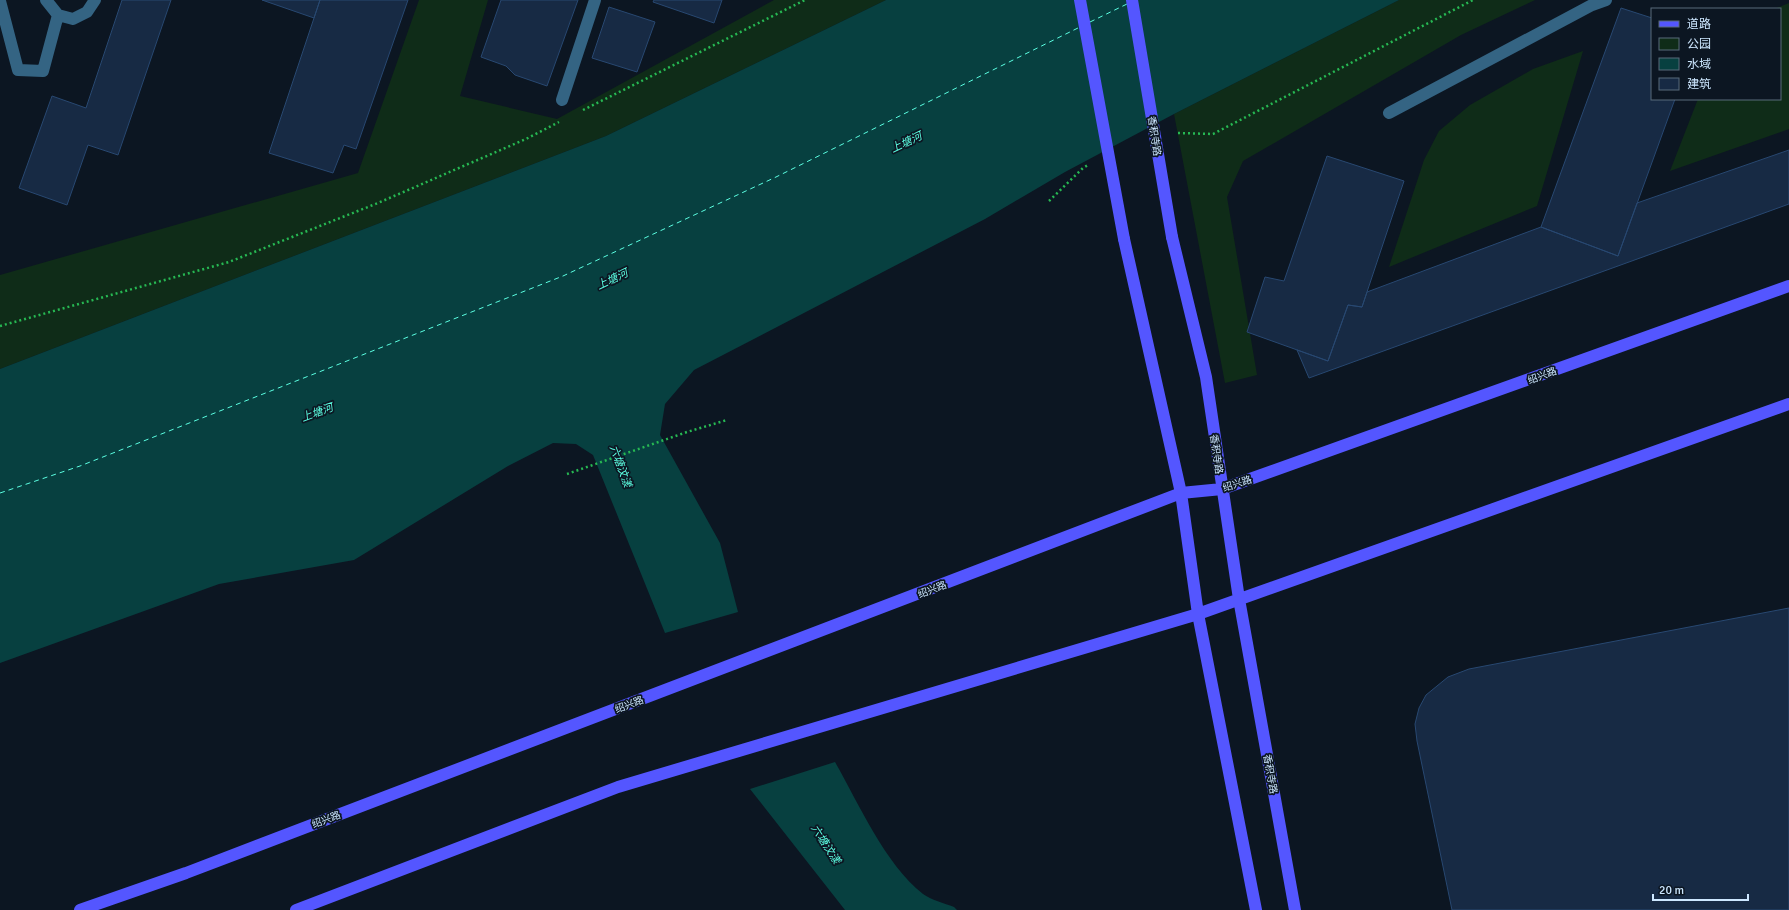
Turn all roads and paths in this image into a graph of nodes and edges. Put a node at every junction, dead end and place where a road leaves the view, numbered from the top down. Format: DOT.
graph roads {
  1 [pos="46,0"];
  2 [pos="95,0"];
  3 [pos="595,0"];
  4 [pos="805,0"];
  5 [pos="1080,0"];
  6 [pos="1132,0"];
  7 [pos="1473,0"];
  8 [pos="1606,0"];
  9 [pos="0,2"];
  10 [pos="58,15"];
  11 [pos="562,100"];
  12 [pos="1389,113"];
  13 [pos="576,114"];
  14 [pos="562,121"];
  15 [pos="1175,133"];
  16 [pos="1089,164"];
  17 [pos="1049,201"];
  18 [pos="1789,286"];
  19 [pos="0,326"];
  20 [pos="1789,404"];
  21 [pos="726,420"];
  22 [pos="567,474"];
  23 [pos="1222,489"];
  24 [pos="1181,493"];
  25 [pos="1239,599"];
  26 [pos="1198,614"];
  27 [pos="80,910"];
  28 [pos="296,910"];
  29 [pos="1256,910"];
  30 [pos="1295,910"];
  1 -- 10 [label="lane"];
  2 -- 10 [label="lane"];
  3 -- 11 [label="lane"];
  4 -- 13 [label="path"];
  5 -- 24 [label="main road, bridge"];
  6 -- 23 [label="main road, 香积寺路, bridge"];
  7 -- 15 [label="path"];
  8 -- 12 [label="lane"];
  9 -- 10 [label="lane"];
  14 -- 19 [label="path"];
  16 -- 17 [label="path"];
  18 -- 23 [label="main road, 绍兴路"];
  20 -- 25 [label="main road"];
  21 -- 22 [label="path"];
  23 -- 24 [label="main road, 绍兴路"];
  23 -- 25 [label="main road, 香积寺路"];
  24 -- 26 [label="main road"];
  24 -- 27 [label="main road, 绍兴路"];
  25 -- 26 [label="main road"];
  25 -- 30 [label="main road, 香积寺路"];
  26 -- 28 [label="main road"];
  26 -- 29 [label="main road"];
}
